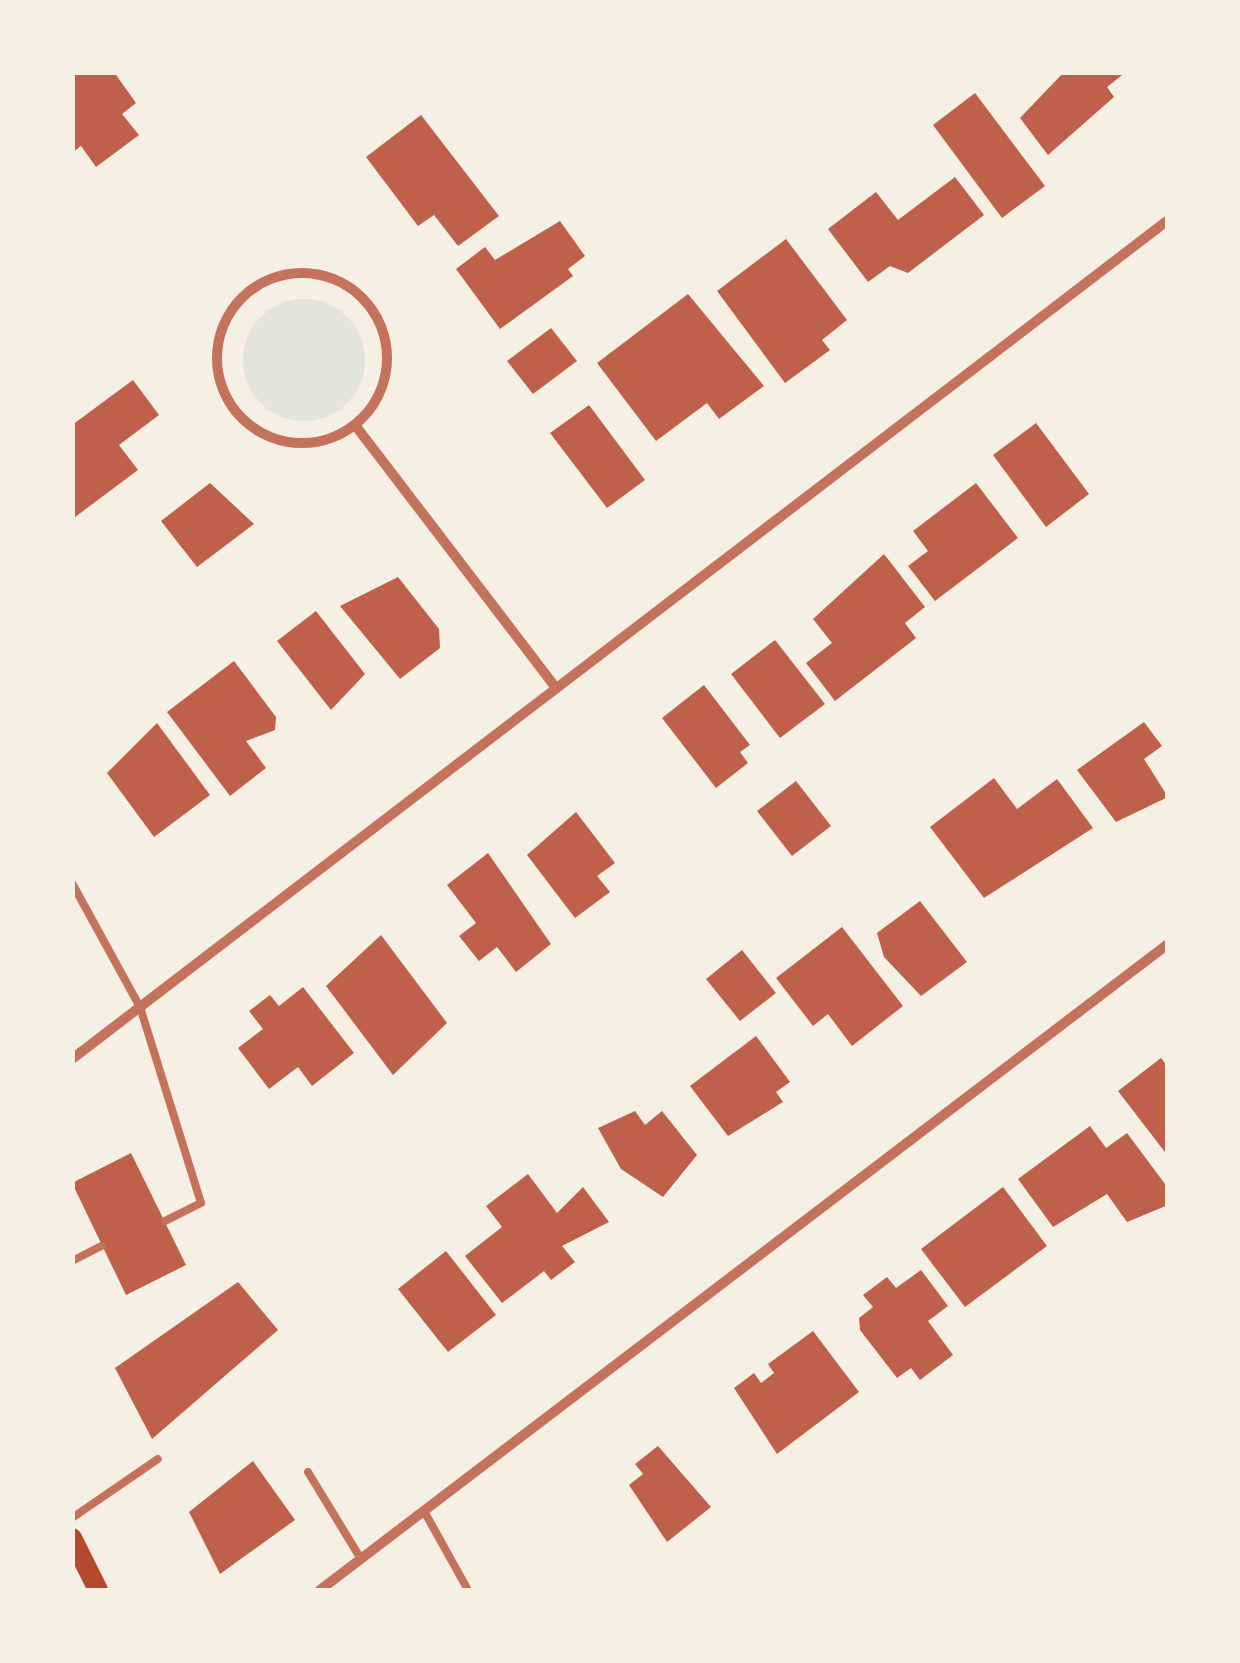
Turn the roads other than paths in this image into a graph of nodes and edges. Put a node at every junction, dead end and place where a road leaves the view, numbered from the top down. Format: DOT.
graph roads {
  1 [pos="1168,220"];
  2 [pos="355,424"];
  3 [pos="556,688"];
  4 [pos="72,883"];
  5 [pos="1168,944"];
  6 [pos="140,1007"];
  7 [pos="72,1059"];
  8 [pos="165,1221"];
  9 [pos="101,1246"];
  10 [pos="72,1261"];
  11 [pos="158,1459"];
  12 [pos="308,1472"];
  13 [pos="424,1511"];
  14 [pos="72,1518"];
  15 [pos="72,1538"];
  16 [pos="361,1559"];
  17 [pos="98,1590"];
  18 [pos="320,1590"];
  19 [pos="468,1590"];
  1 -- 3 [label="street"];
  2 -- 2 [label="street"];
  2 -- 3 [label="street"];
  3 -- 6 [label="street"];
  4 -- 6 [label="lane"];
  5 -- 13 [label="street"];
  6 -- 7 [label="street"];
  6 -- 8 [label="lane"];
  9 -- 10 [label="lane"];
  11 -- 14 [label="lane"];
  12 -- 16 [label="lane"];
  13 -- 16 [label="street"];
  13 -- 19 [label="lane"];
  15 -- 17 [label="main road"];
  16 -- 18 [label="street"];
}
